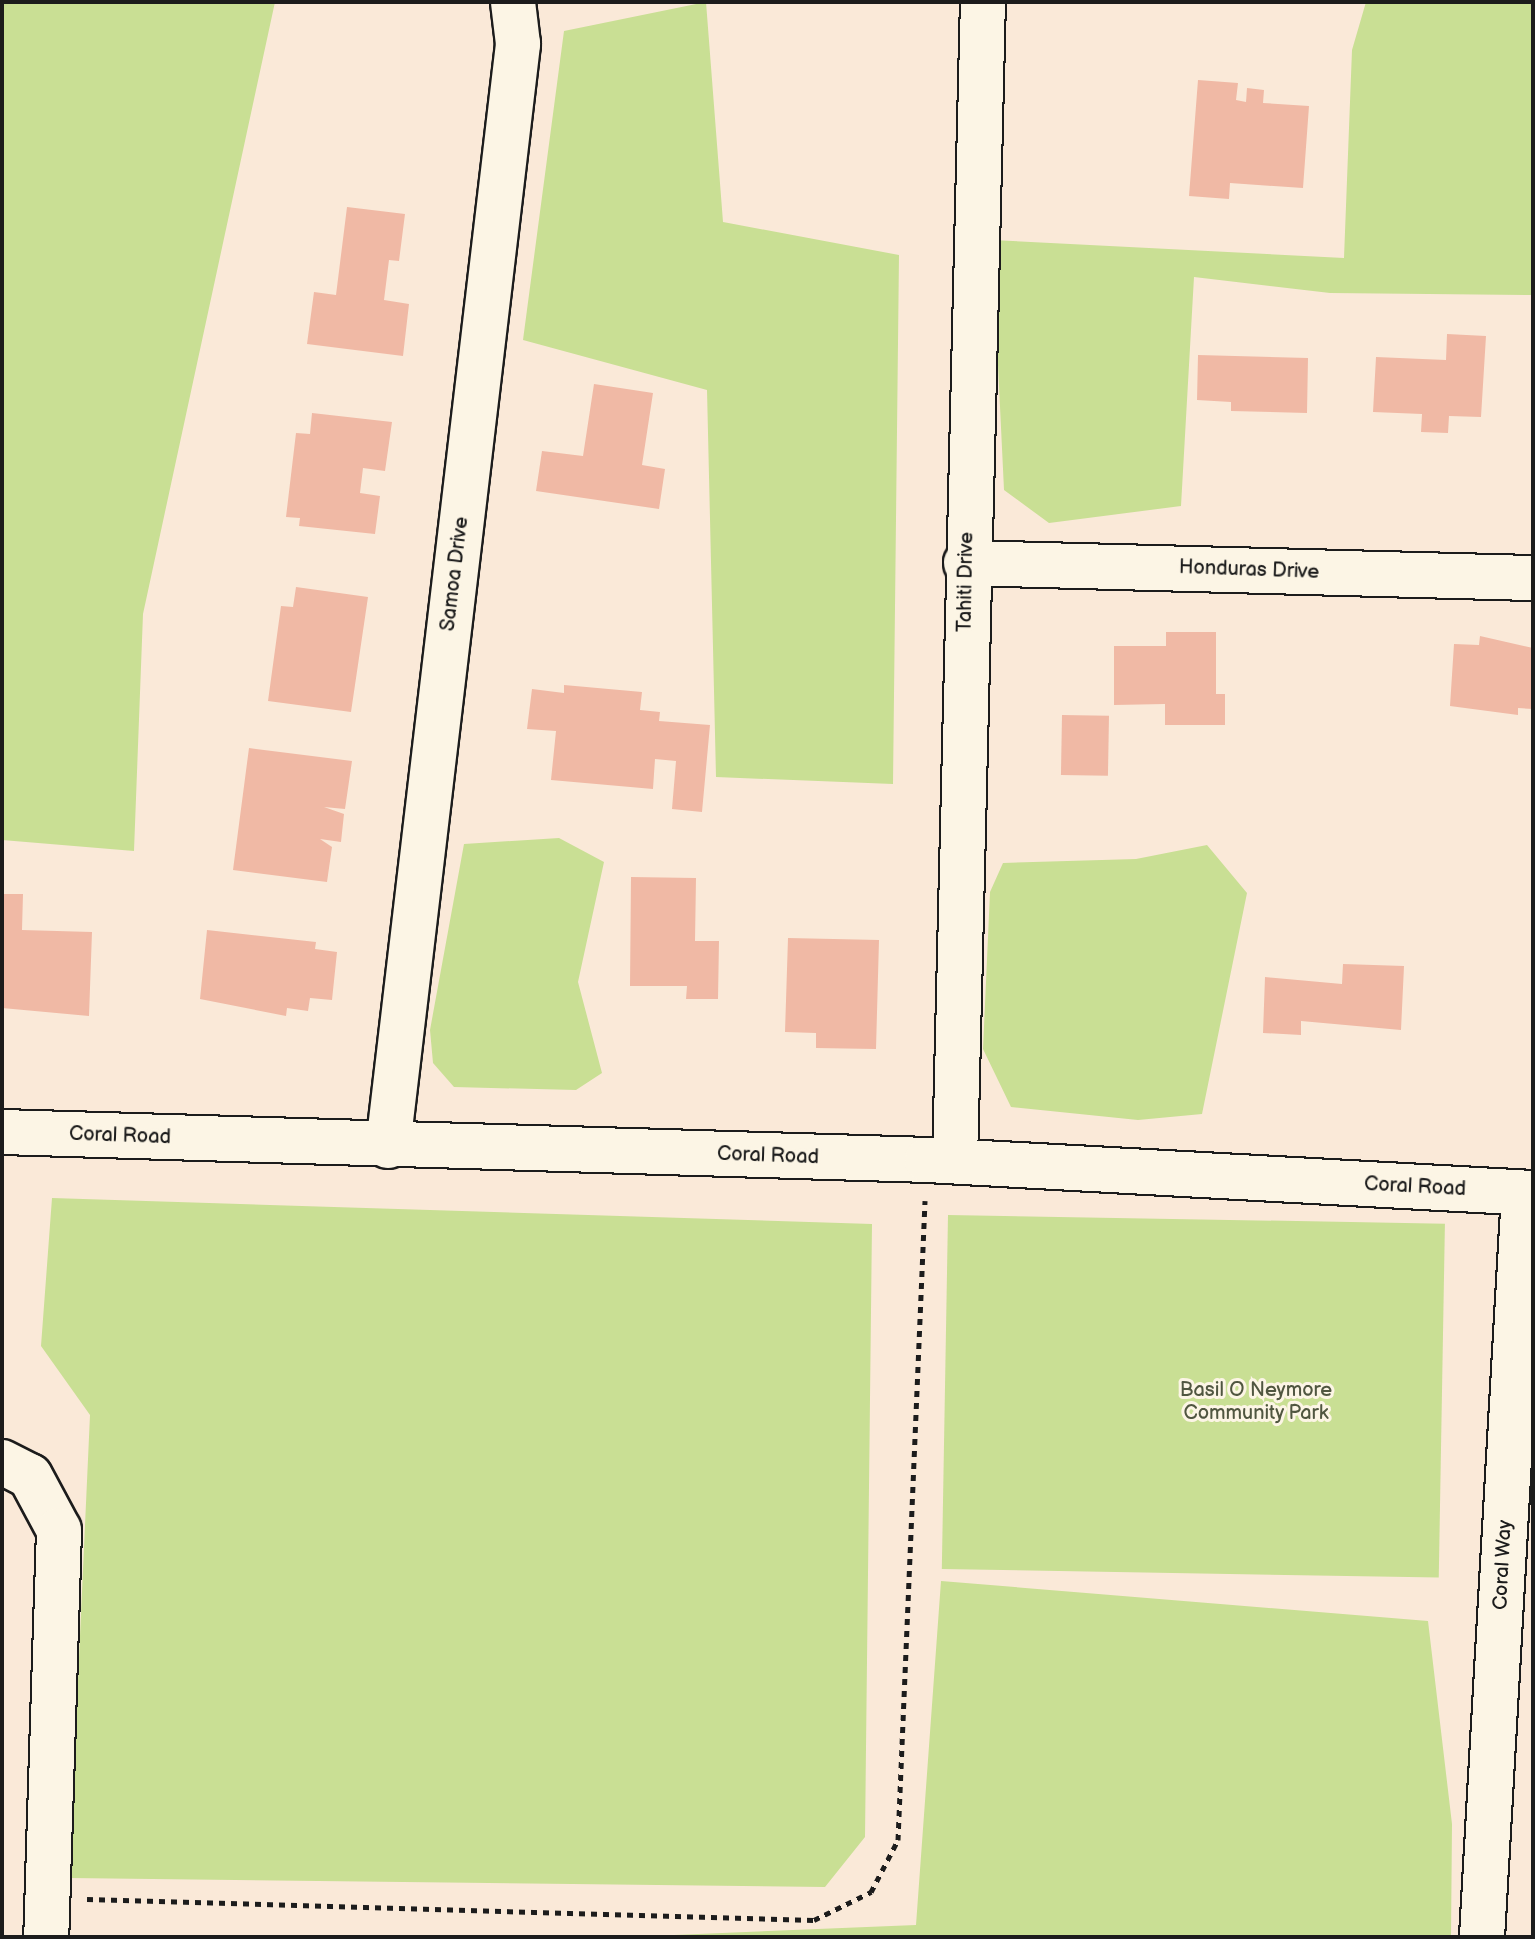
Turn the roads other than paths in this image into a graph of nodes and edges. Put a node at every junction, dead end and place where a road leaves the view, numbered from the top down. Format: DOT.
graph roads {
  1 [pos="513,2"];
  2 [pos="983,2"];
  3 [pos="966,563"];
  4 [pos="1533,578"];
  5 [pos="2,1132"];
  6 [pos="388,1146"];
  7 [pos="941,1161"];
  8 [pos="1529,1193"];
  9 [pos="2,1462"];
  10 [pos="46,1917"];
  11 [pos="1482,1937"];
  1 -- 6 [label="street, Samoa Drive"];
  2 -- 3 [label="street, Tahiti Drive"];
  3 -- 4 [label="street, Honduras Drive"];
  3 -- 7 [label="street, Tahiti Drive"];
  5 -- 6 [label="street, Coral Road"];
  6 -- 7 [label="street, Coral Road"];
  7 -- 8 [label="street, Coral Road"];
  8 -- 11 [label="street, Coral Way"];
  9 -- 10 [label="street"];
}
